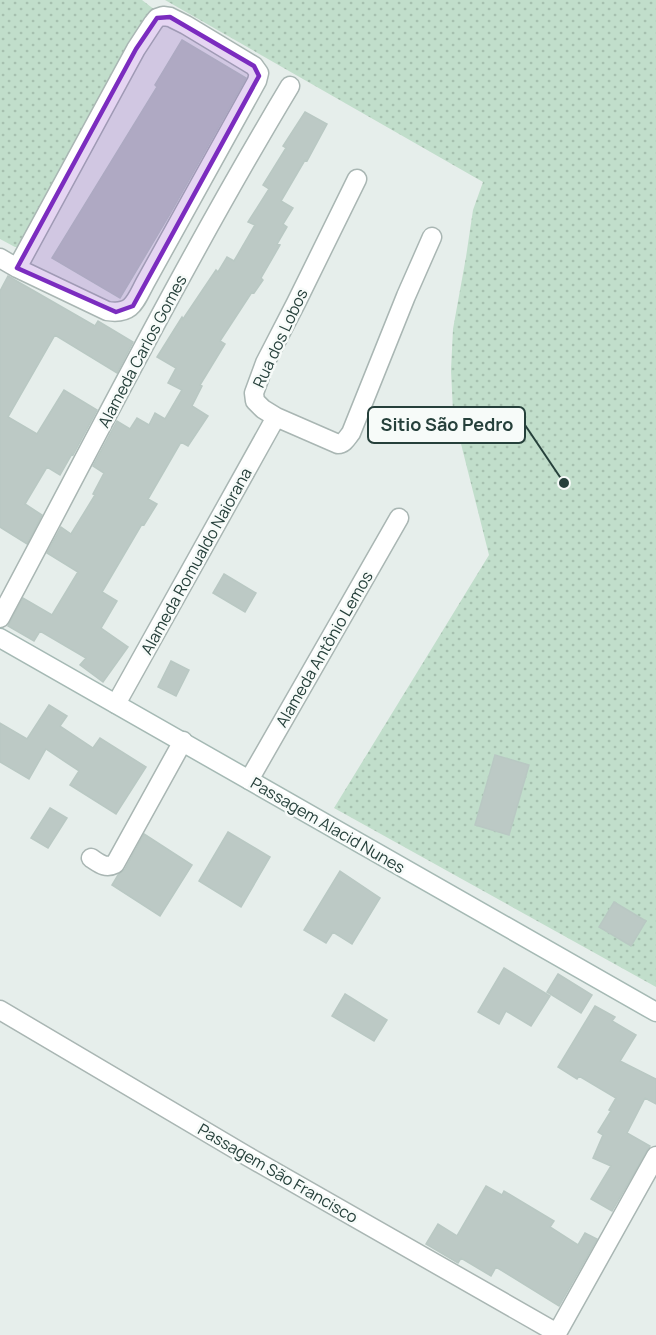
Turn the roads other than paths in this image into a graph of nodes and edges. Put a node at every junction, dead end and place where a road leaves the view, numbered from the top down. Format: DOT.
graph roads {
  1 [pos="290,86"];
  2 [pos="357,179"];
  3 [pos="432,237"];
  4 [pos="0,258"];
  5 [pos="17,268"];
  6 [pos="276,417"];
  7 [pos="399,518"];
  8 [pos="0,618"];
  9 [pos="0,638"];
  10 [pos="116,704"];
  11 [pos="183,741"];
  12 [pos="249,780"];
  13 [pos="91,858"];
  14 [pos="0,1010"];
  15 [pos="656,1012"];
  16 [pos="656,1156"];
  17 [pos="557,1334"];
  1 -- 8 [label="street, Alameda Carlos Gomes"];
  2 -- 6 [label="street, Rua dos Lobos"];
  3 -- 6 [label="street, Rua dos Lobos"];
  4 -- 5 [label="street"];
  5 -- 5 [label="street"];
  6 -- 10 [label="street, Alameda Romualdo Naiorana"];
  7 -- 12 [label="street, Alameda Antônio Lemos"];
  9 -- 10 [label="street, Passagem Alacid Nunes"];
  10 -- 11 [label="street, Passagem Alacid Nunes"];
  11 -- 12 [label="street, Passagem Alacid Nunes"];
  11 -- 13 [label="street"];
  12 -- 15 [label="street, Passagem Alacid Nunes"];
  14 -- 17 [label="street, Passagem São Francisco"];
  16 -- 17 [label="street"];
}
